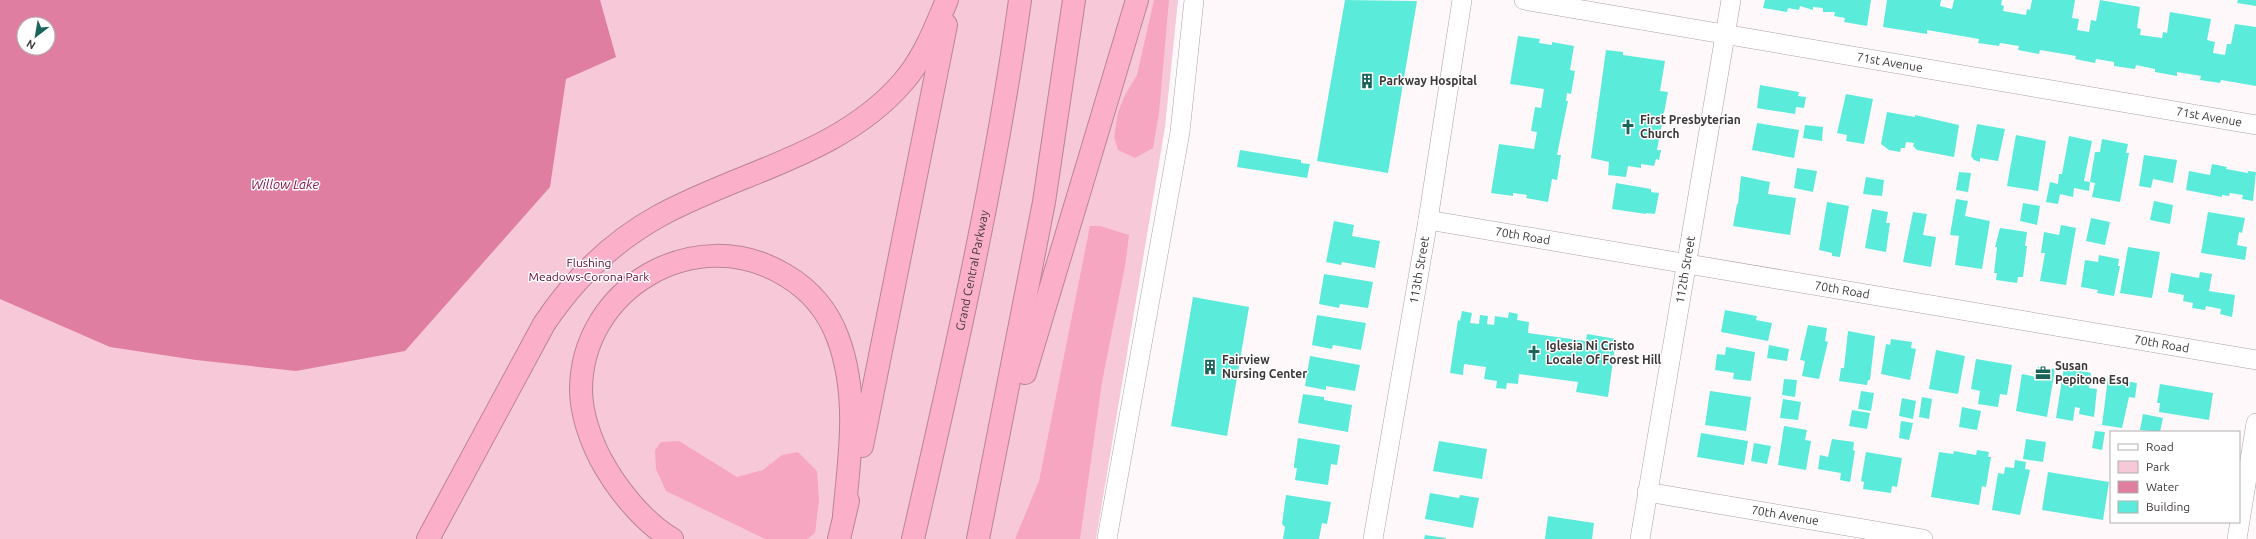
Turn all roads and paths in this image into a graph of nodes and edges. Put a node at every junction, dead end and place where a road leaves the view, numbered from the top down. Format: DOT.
graph roads {
  1 [pos="949,0"];
  2 [pos="1020,0"];
  3 [pos="1074,0"];
  4 [pos="1137,0"];
  5 [pos="1194,0"];
  6 [pos="1462,0"];
  7 [pos="1524,0"];
  8 [pos="1731,0"];
  9 [pos="1725,34"];
  10 [pos="2256,125"];
  11 [pos="1428,220"];
  12 [pos="1686,264"];
  13 [pos="2256,360"];
  14 [pos="2256,423"];
  15 [pos="1648,492"];
  16 [pos="844,515"];
  17 [pos="982,518"];
  18 [pos="2240,521"];
  19 [pos="2240,523"];
  20 [pos="428,539"];
  21 [pos="672,539"];
  22 [pos="840,539"];
  23 [pos="913,539"];
  24 [pos="978,539"];
  25 [pos="1107,539"];
  26 [pos="1373,539"];
  27 [pos="1640,539"];
  28 [pos="1923,539"];
  29 [pos="2237,539"];
  1 -- 16 [label="highway"];
  1 -- 20 [label="highway"];
  2 -- 23 [label="highway, Grand Central Parkway"];
  3 -- 17 [label="highway"];
  4 -- 17 [label="highway"];
  5 -- 25 [label="street"];
  6 -- 11 [label="street, 113th Street"];
  7 -- 9 [label="street, 71st Avenue"];
  8 -- 9 [label="street, 112th Street"];
  9 -- 10 [label="street, 71st Avenue"];
  9 -- 12 [label="street, 112th Street"];
  11 -- 12 [label="street, 70th Road"];
  11 -- 26 [label="street, 113th Street"];
  12 -- 13 [label="street, 70th Road"];
  12 -- 15 [label="street, 112th Street"];
  14 -- 18 [label="street"];
  15 -- 27 [label="street, 112th Street"];
  15 -- 28 [label="street, 70th Avenue"];
  16 -- 21 [label="highway"];
  16 -- 22 [label="highway"];
  17 -- 24 [label="highway"];
  19 -- 29 [label="street"];
}
